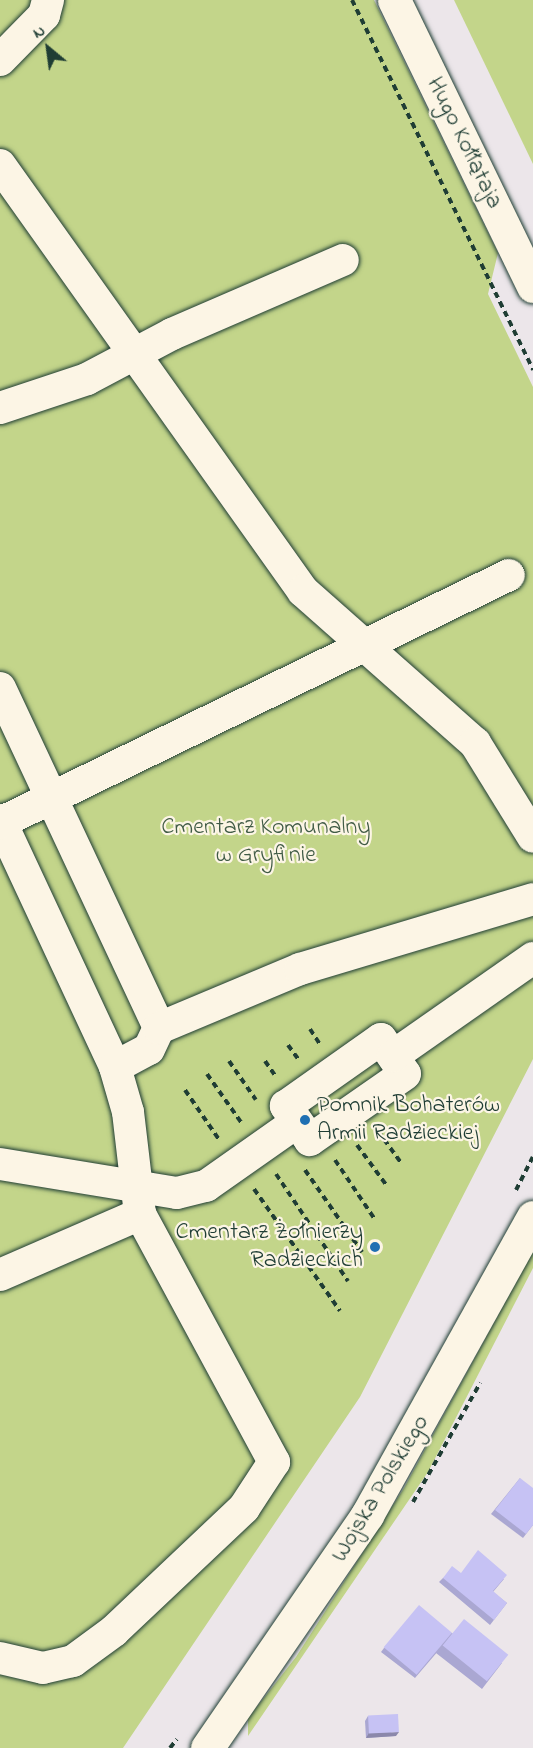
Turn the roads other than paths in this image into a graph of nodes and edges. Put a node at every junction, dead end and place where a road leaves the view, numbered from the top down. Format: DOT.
graph roads {
  1 [pos="48,0"];
  2 [pos="394,0"];
  3 [pos="0,60"];
  4 [pos="0,165"];
  5 [pos="343,260"];
  6 [pos="533,286"];
  7 [pos="136,355"];
  8 [pos="0,408"];
  9 [pos="509,575"];
  10 [pos="363,646"];
  11 [pos="0,688"];
  12 [pos="51,799"];
  13 [pos="0,822"];
  14 [pos="533,837"];
  15 [pos="533,898"];
  16 [pos="533,958"];
  17 [pos="159,1028"];
  18 [pos="393,1056"];
  19 [pos="115,1067"];
  20 [pos="328,1120"];
  21 [pos="0,1164"];
  22 [pos="138,1199"];
  23 [pos="533,1217"];
  24 [pos="0,1275"];
  25 [pos="0,1658"];
  26 [pos="211,1746"];
  1 -- 3 [label="street"];
  2 -- 6 [label="main road, Hugo Kołłątaja"];
  4 -- 7 [label="street"];
  5 -- 7 [label="street"];
  7 -- 8 [label="street"];
  7 -- 10 [label="street"];
  9 -- 10 [label="street"];
  10 -- 12 [label="street"];
  10 -- 14 [label="street"];
  11 -- 12 [label="street"];
  12 -- 13 [label="street"];
  12 -- 17 [label="street"];
  13 -- 19 [label="street"];
  15 -- 17 [label="street"];
  16 -- 18 [label="street"];
  17 -- 19 [label="street"];
  18 -- 20 [label="street"];
  18 -- 20 [label="street"];
  19 -- 22 [label="street"];
  20 -- 22 [label="street"];
  21 -- 22 [label="street"];
  22 -- 24 [label="street"];
  22 -- 25 [label="street"];
  23 -- 26 [label="main road, Wojska Polskiego"];
}
